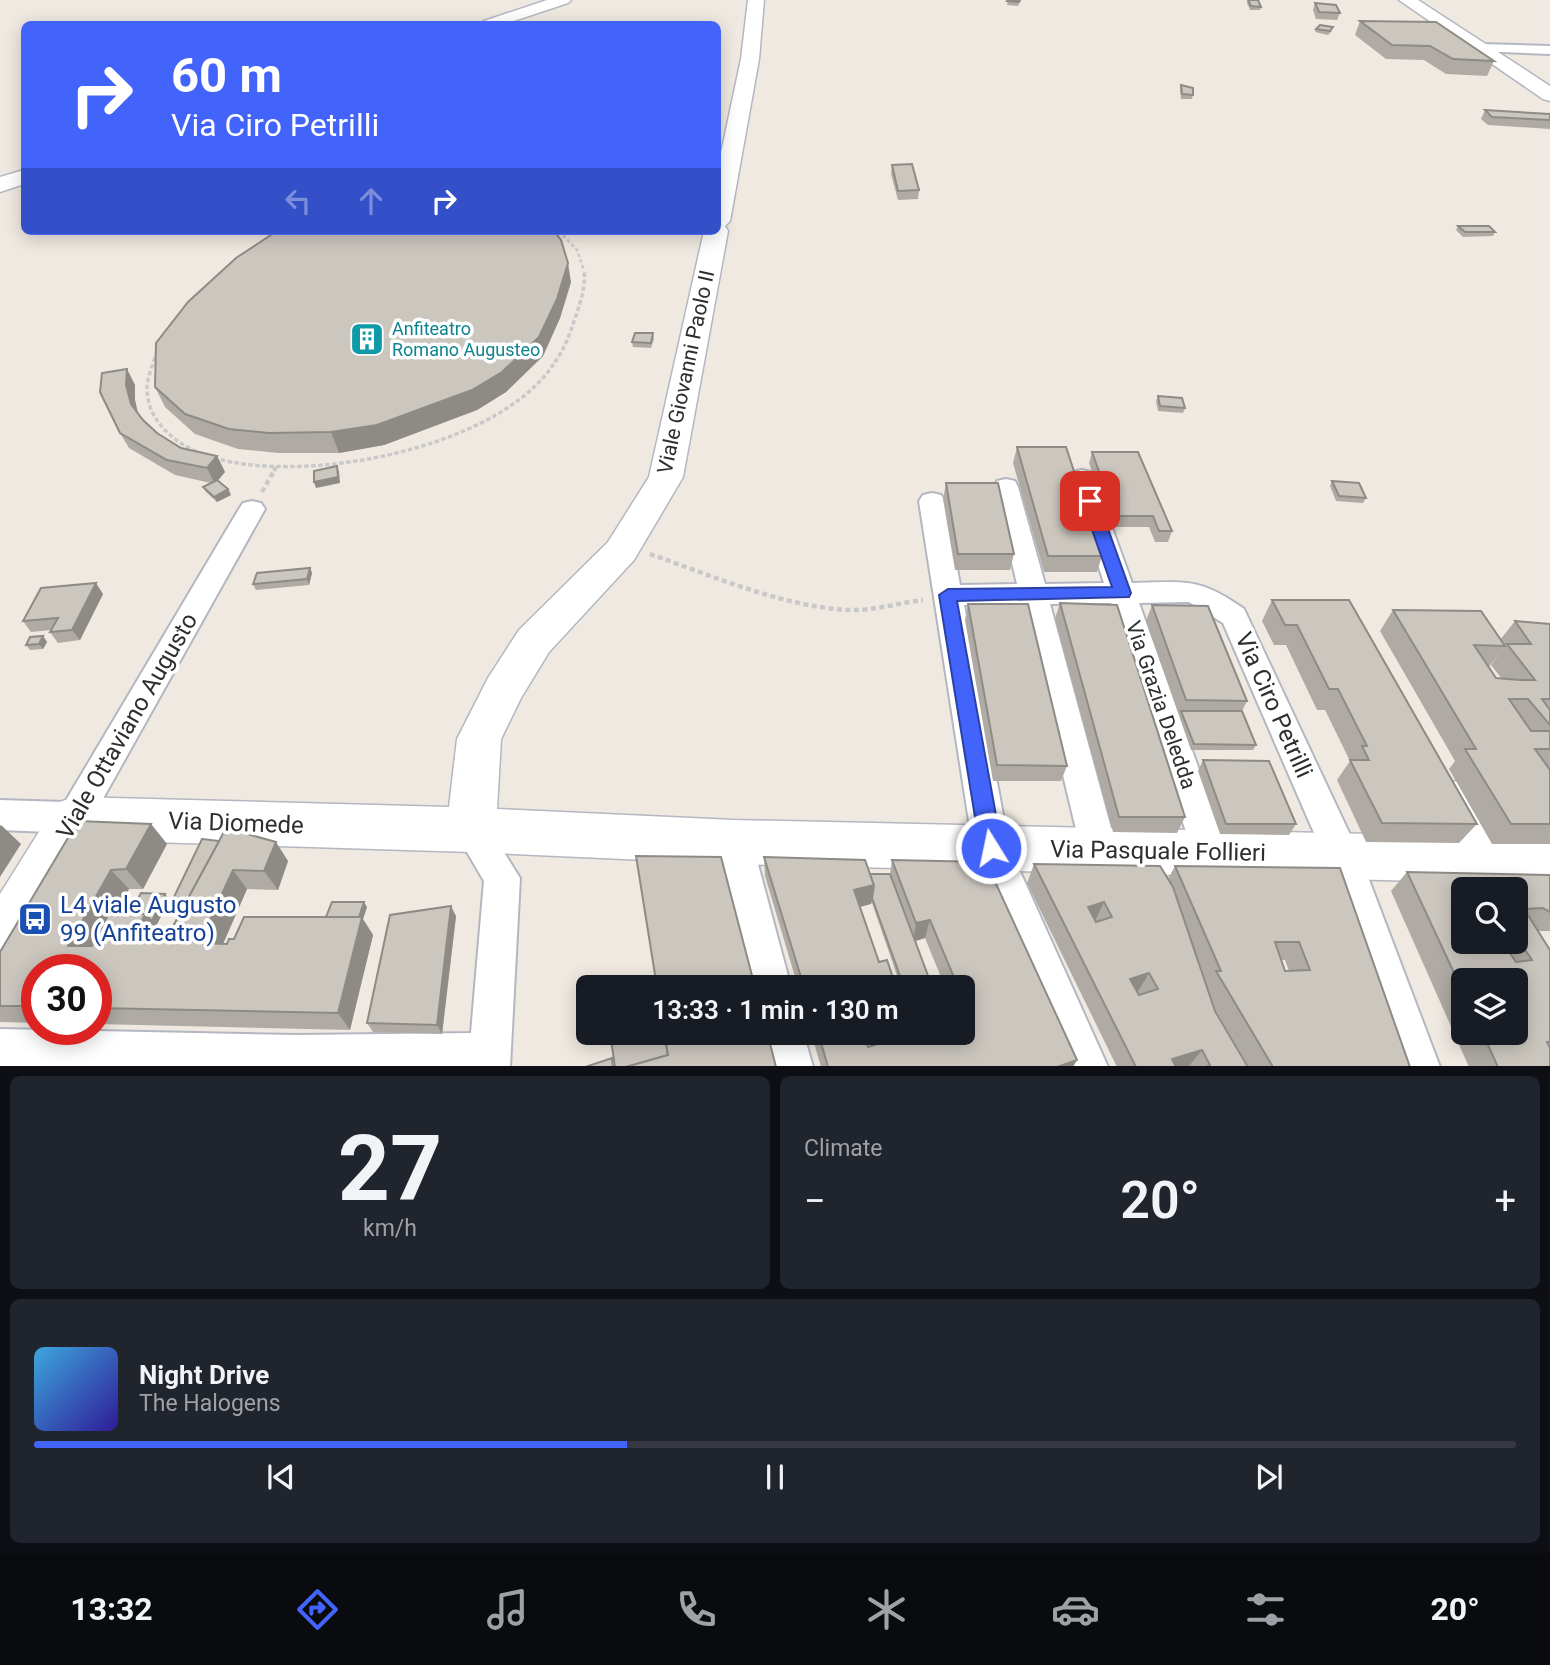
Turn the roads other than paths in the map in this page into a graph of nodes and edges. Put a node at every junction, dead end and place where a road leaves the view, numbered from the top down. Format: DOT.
graph roads {
  1 [pos="563,0"];
  2 [pos="757,0"];
  3 [pos="1406,0"];
  4 [pos="499,21"];
  5 [pos="1508,40"];
  6 [pos="1481,48"];
  7 [pos="1523,49"];
  8 [pos="1550,50"];
  9 [pos="1550,66"];
  10 [pos="1550,95"];
  11 [pos="21,178"];
  12 [pos="0,185"];
  13 [pos="721,206"];
  14 [pos="715,235"];
  15 [pos="1082,478"];
  16 [pos="1006,487"];
  17 [pos="932,501"];
  18 [pos="252,509"];
  19 [pos="1123,593"];
  20 [pos="1035,594"];
  21 [pos="948,595"];
  22 [pos="1444,774"];
  23 [pos="0,814"];
  24 [pos="74,818"];
  25 [pos="471,830"];
  26 [pos="734,842"];
  27 [pos="991,848"];
  28 [pos="1099,850"];
  29 [pos="1210,853"];
  30 [pos="1342,856"];
  31 [pos="1491,859"];
  32 [pos="1550,860"];
  33 [pos="0,943"];
  34 [pos="768,975"];
  35 [pos="786,1045"];
  36 [pos="0,1049"];
  37 [pos="490,1060"];
  38 [pos="294,1061"];
  39 [pos="792,1066"];
  40 [pos="1087,1066"];
  41 [pos="1419,1066"];
  1 -- 4 [label="main road"];
  2 -- 13 [label="main road"];
  3 -- 6 [label="main road"];
  5 -- 7 [label="street"];
  6 -- 7 [label="street"];
  6 -- 10 [label="main road"];
  7 -- 8 [label="street"];
  7 -- 9 [label="street"];
  11 -- 12 [label="main road"];
  14 -- 25 [label="main road, Viale Giovanni Paolo II"];
  15 -- 19 [label="street, Via Grazia Deledda"];
  16 -- 20 [label="street"];
  17 -- 21 [label="street"];
  18 -- 24 [label="street, Viale Ottaviano Augusto"];
  19 -- 20 [label="street, Via Ciro Petrilli"];
  19 -- 29 [label="street, Via Grazia Deledda"];
  19 -- 30 [label="street, Via Ciro Petrilli"];
  20 -- 21 [label="street, Via Ciro Petrilli"];
  20 -- 28 [label="street"];
  21 -- 27 [label="street"];
  22 -- 31 [label="street"];
  23 -- 24 [label="street, Via Diomede"];
  24 -- 25 [label="main road, Via Diomede"];
  24 -- 33 [label="main road, Viale Ottaviano Augusto"];
  25 -- 26 [label="main road, Via Pasquale Follieri"];
  25 -- 37 [label="street"];
  26 -- 27 [label="main road, Via Pasquale Follieri"];
  26 -- 34 [label="street"];
  27 -- 28 [label="main road, Via Pasquale Follieri"];
  27 -- 40 [label="street"];
  28 -- 29 [label="main road, Via Pasquale Follieri"];
  29 -- 30 [label="main road, Via Pasquale Follieri"];
  30 -- 31 [label="main road, Via Pasquale Follieri"];
  30 -- 41 [label="street, Via Ciro Petrilli"];
  31 -- 32 [label="main road, Via Pasquale Follieri"];
  35 -- 39 [label="street"];
  36 -- 38 [label="street"];
  37 -- 38 [label="street"];
}
